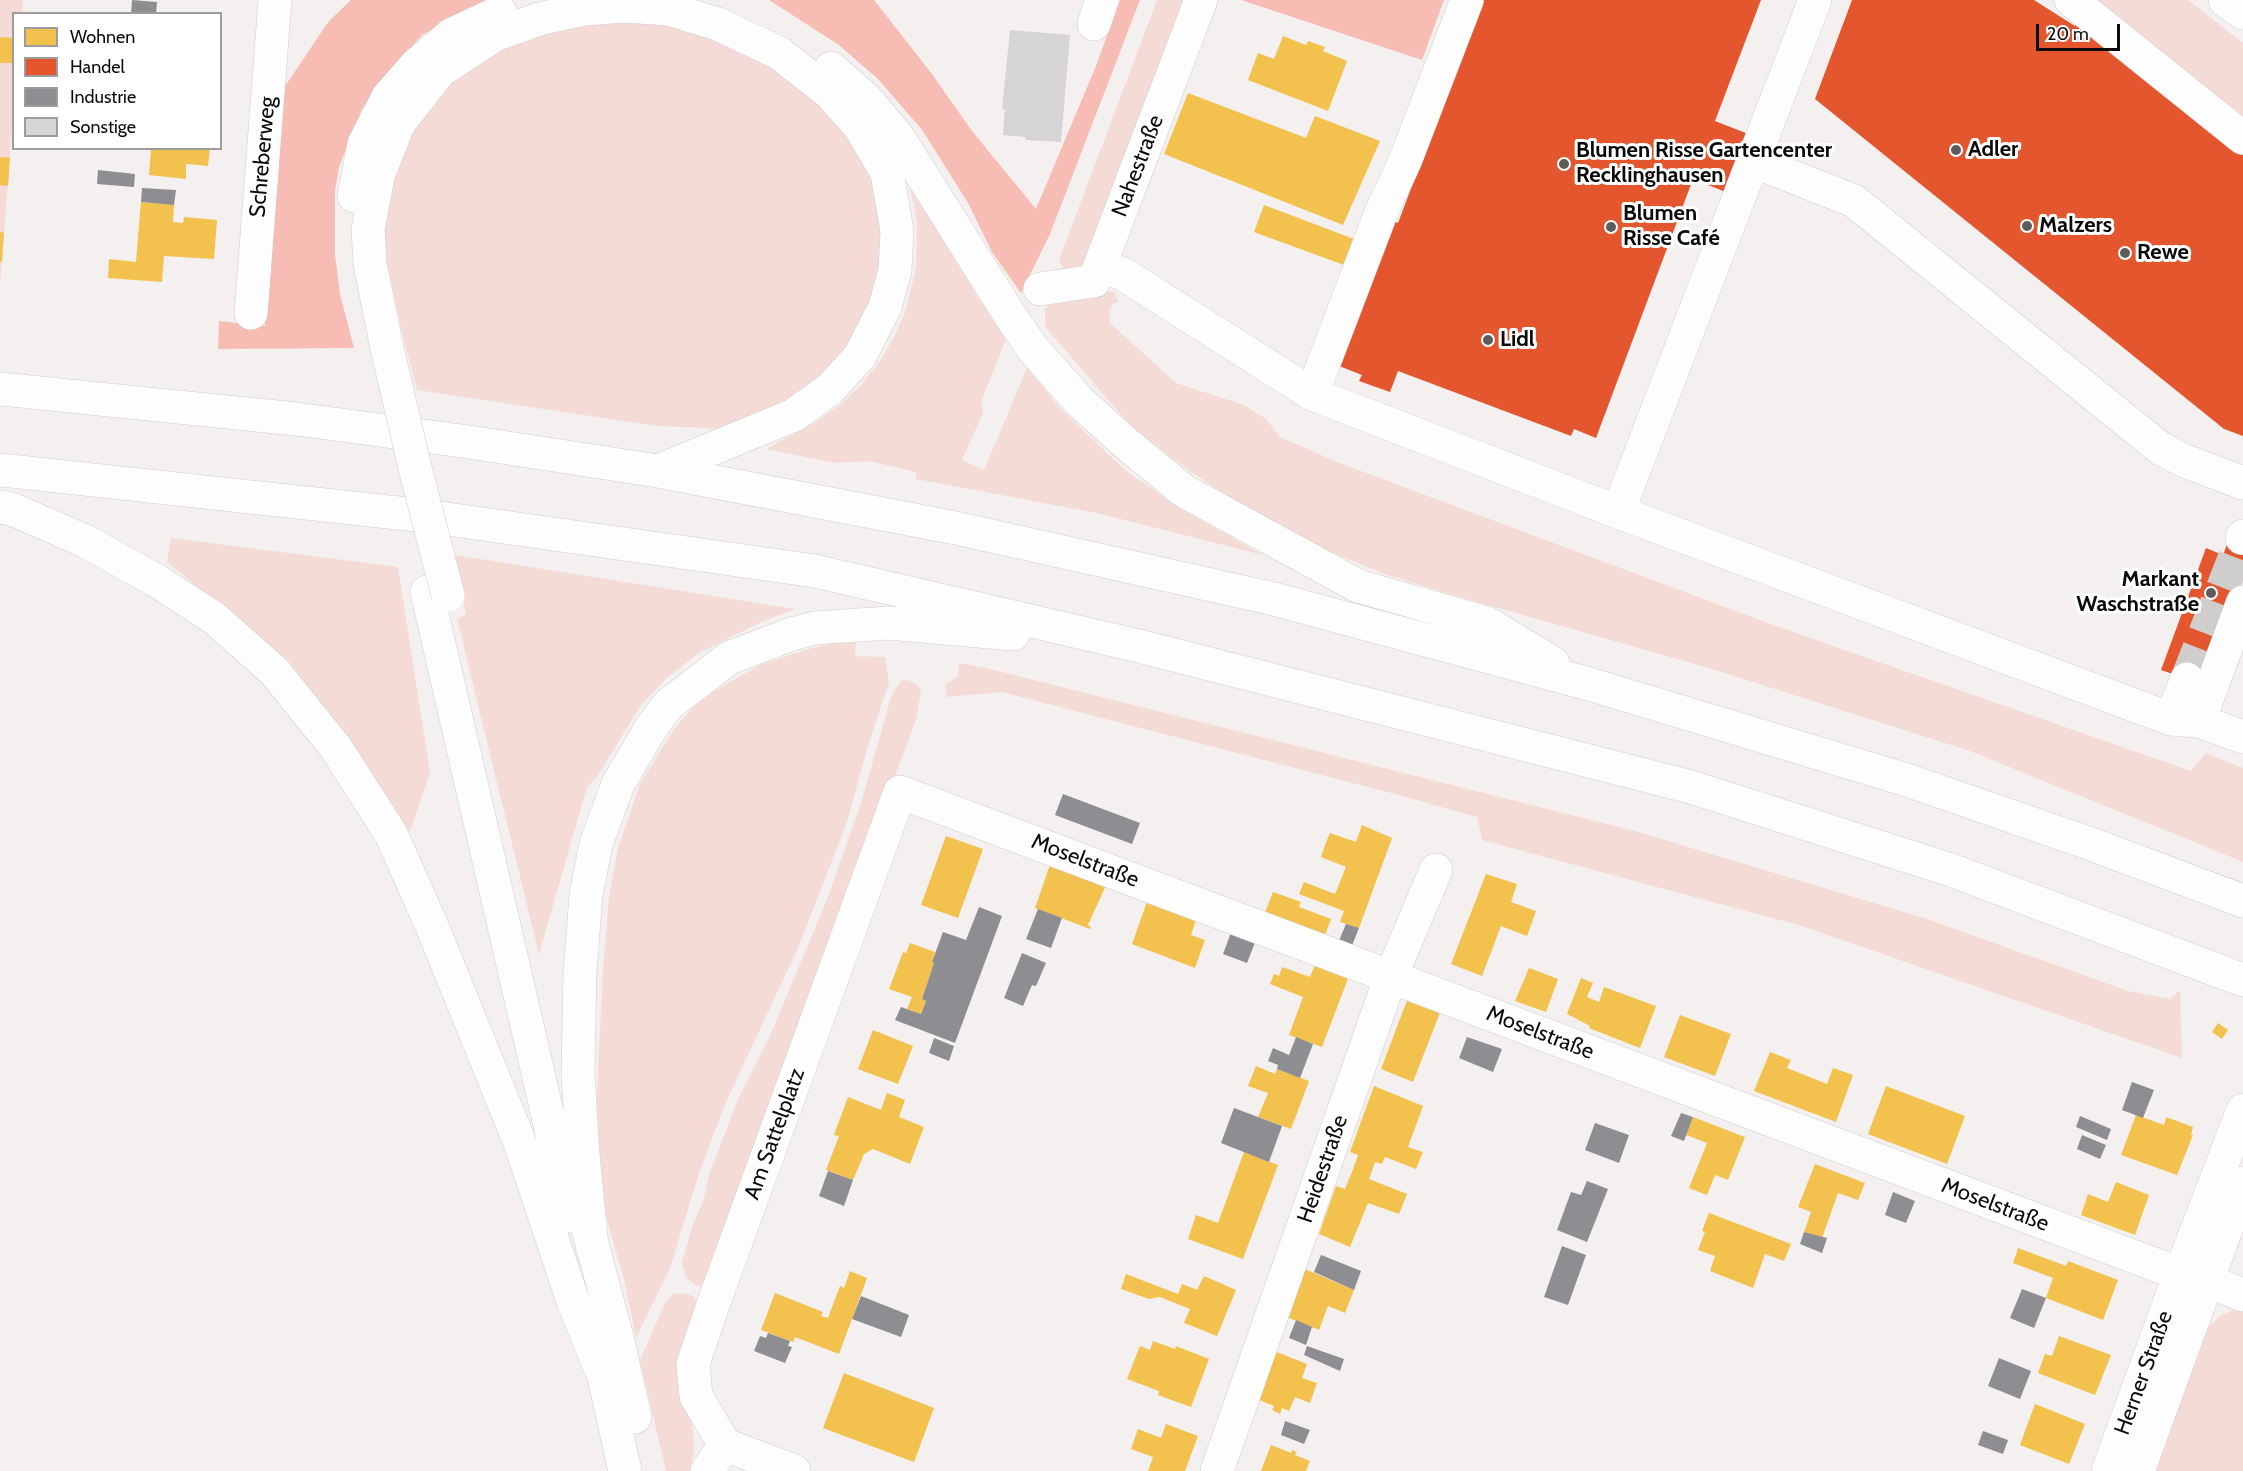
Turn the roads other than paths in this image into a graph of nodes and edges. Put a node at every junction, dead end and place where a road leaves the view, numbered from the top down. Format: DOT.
graph roads {
  1 [pos="275,0"];
  2 [pos="539,0"];
  3 [pos="706,0"];
  4 [pos="1201,0"];
  5 [pos="1467,0"];
  6 [pos="1815,0"];
  7 [pos="2071,0"];
  8 [pos="2224,0"];
  9 [pos="2243,13"];
  10 [pos="2243,138"];
  11 [pos="1753,162"];
  12 [pos="1100,266"];
  13 [pos="1040,290"];
  14 [pos="250,313"];
  15 [pos="379,347"];
  16 [pos="0,389"];
  17 [pos="1312,394"];
  18 [pos="0,470"];
  19 [pos="658,471"];
  20 [pos="2243,483"];
  21 [pos="0,507"];
  22 [pos="1618,512"];
  23 [pos="438,593"];
  24 [pos="2243,602"];
  25 [pos="2236,640"];
  26 [pos="1139,645"];
  27 [pos="2187,679"];
  28 [pos="1589,684"];
  29 [pos="2185,720"];
  30 [pos="2243,737"];
  31 [pos="900,792"];
  32 [pos="1436,870"];
  33 [pos="2243,901"];
  34 [pos="1391,976"];
  35 [pos="2243,980"];
  36 [pos="2243,1110"];
  37 [pos="2243,1183"];
  38 [pos="592,1246"];
  39 [pos="2196,1284"];
  40 [pos="2243,1295"];
  41 [pos="600,1368"];
  42 [pos="716,1458"];
  43 [pos="625,1471"];
  44 [pos="647,1471"];
  45 [pos="794,1471"];
  46 [pos="1217,1471"];
  47 [pos="2108,1471"];
  48 [pos="2138,1471"];
  1 -- 14 [label="main road, Schreberweg"];
  2 -- 15 [label="main road"];
  3 -- 28 [label="main road"];
  4 -- 12 [label="main road, Nahestraße"];
  5 -- 17 [label="main road"];
  6 -- 11 [label="main road"];
  7 -- 10 [label="main road"];
  8 -- 9 [label="main road"];
  11 -- 20 [label="main road"];
  11 -- 22 [label="main road"];
  12 -- 13 [label="main road, Nahestraße"];
  12 -- 17 [label="main road"];
  15 -- 19 [label="main road"];
  15 -- 23 [label="main road"];
  16 -- 19 [label="main road"];
  17 -- 22 [label="main road"];
  18 -- 26 [label="main road"];
  19 -- 28 [label="main road"];
  21 -- 41 [label="main road"];
  22 -- 29 [label="main road"];
  23 -- 38 [label="main road"];
  23 -- 41 [label="main road"];
  24 -- 25 [label="main road"];
  25 -- 29 [label="main road"];
  26 -- 35 [label="main road"];
  26 -- 38 [label="main road"];
  27 -- 29 [label="main road"];
  28 -- 33 [label="main road"];
  29 -- 30 [label="main road"];
  31 -- 34 [label="main road, Moselstraße"];
  31 -- 42 [label="main road, Am Sattelplatz"];
  32 -- 34 [label="main road, Heidestraße"];
  34 -- 39 [label="main road, Moselstraße"];
  34 -- 46 [label="main road, Heidestraße"];
  36 -- 39 [label="main road, Herner Straße"];
  37 -- 39 [label="main road, Herner Straße"];
  38 -- 44 [label="main road"];
  39 -- 40 [label="main road, Moselstraße"];
  39 -- 47 [label="main road, Herner Straße"];
  39 -- 48 [label="main road, Herner Straße"];
  41 -- 43 [label="main road"];
  42 -- 45 [label="main road"];
}
